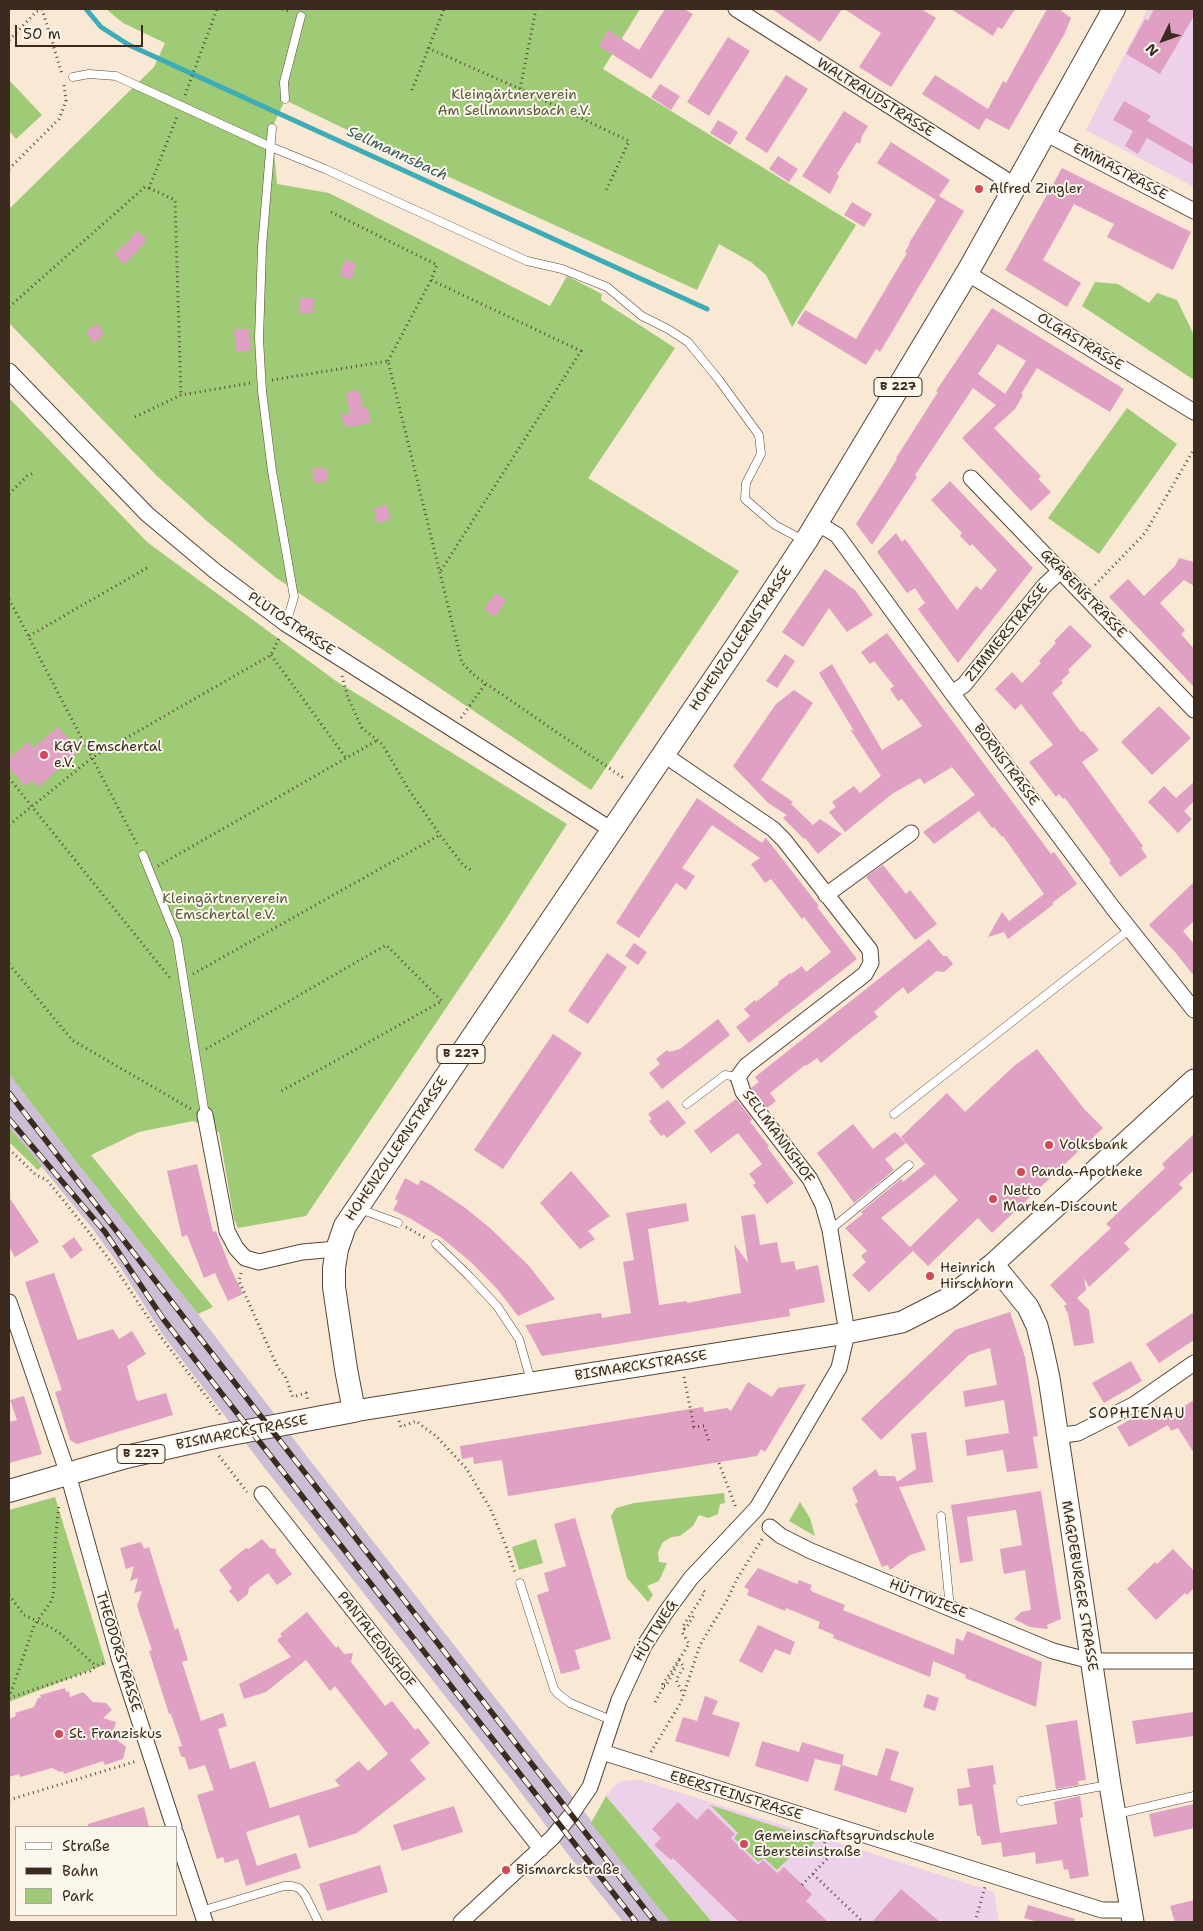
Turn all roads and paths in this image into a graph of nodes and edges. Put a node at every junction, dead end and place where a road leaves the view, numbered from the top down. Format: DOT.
graph roads {
  1 [pos="42,9"];
  2 [pos="217,9"];
  3 [pos="444,9"];
  4 [pos="536,9"];
  5 [pos="736,9"];
  6 [pos="1114,9"];
  7 [pos="301,16"];
  8 [pos="9,40"];
  9 [pos="428,48"];
  10 [pos="73,77"];
  11 [pos="187,88"];
  12 [pos="520,89"];
  13 [pos="412,90"];
  14 [pos="285,99"];
  15 [pos="272,128"];
  16 [pos="1045,133"];
  17 [pos="169,138"];
  18 [pos="271,147"];
  19 [pos="9,169"];
  20 [pos="1016,186"];
  21 [pos="149,188"];
  22 [pos="605,192"];
  23 [pos="1194,211"];
  24 [pos="331,212"];
  25 [pos="967,273"];
  26 [pos="431,280"];
  27 [pos="9,306"];
  28 [pos="388,361"];
  29 [pos="9,371"];
  30 [pos="261,382"];
  31 [pos="181,395"];
  32 [pos="1194,412"];
  33 [pos="135,417"];
  34 [pos="1194,449"];
  35 [pos="34,473"];
  36 [pos="971,478"];
  37 [pos="9,494"];
  38 [pos="812,532"];
  39 [pos="147,568"];
  40 [pos="1060,571"];
  41 [pos="440,572"];
  42 [pos="1084,596"];
  43 [pos="9,599"];
  44 [pos="286,624"];
  45 [pos="28,636"];
  46 [pos="271,655"];
  47 [pos="338,656"];
  48 [pos="486,684"];
  49 [pos="952,693"];
  50 [pos="1194,710"];
  51 [pos="454,728"];
  52 [pos="376,741"];
  53 [pos="663,754"];
  54 [pos="93,757"];
  55 [pos="346,758"];
  56 [pos="607,767"];
  57 [pos="9,778"];
  58 [pos="32,806"];
  59 [pos="9,825"];
  60 [pos="612,830"];
  61 [pos="911,833"];
  62 [pos="440,835"];
  63 [pos="143,855"];
  64 [pos="149,871"];
  65 [pos="473,871"];
  66 [pos="826,895"];
  67 [pos="1129,930"];
  68 [pos="9,964"];
  69 [pos="184,980"];
  70 [pos="1194,1010"];
  71 [pos="195,1056"];
  72 [pos="738,1077"];
  73 [pos="1194,1080"];
  74 [pos="278,1092"];
  75 [pos="687,1104"];
  76 [pos="894,1114"];
  77 [pos="205,1115"];
  78 [pos="9,1149"];
  79 [pos="909,1164"];
  80 [pos="356,1208"];
  81 [pos="398,1223"];
  82 [pos="830,1230"];
  83 [pos="436,1244"];
  84 [pos="337,1249"];
  85 [pos="245,1258"];
  86 [pos="993,1264"];
  87 [pos="9,1302"];
  88 [pos="847,1333"];
  89 [pos="680,1359"];
  90 [pos="1194,1363"];
  91 [pos="532,1383"];
  92 [pos="293,1397"];
  93 [pos="354,1411"];
  94 [pos="416,1421"];
  95 [pos="225,1435"];
  96 [pos="1056,1436"];
  97 [pos="709,1442"];
  98 [pos="719,1463"];
  99 [pos="68,1477"];
  100 [pos="9,1491"];
  101 [pos="262,1494"];
  102 [pos="941,1516"];
  103 [pos="742,1526"];
  104 [pos="770,1527"];
  105 [pos="520,1583"];
  106 [pos="9,1595"];
  107 [pos="950,1608"];
  108 [pos="37,1621"];
  109 [pos="684,1629"];
  110 [pos="119,1658"];
  111 [pos="679,1660"];
  112 [pos="1091,1661"];
  113 [pos="1194,1661"];
  114 [pos="96,1666"];
  115 [pos="684,1694"];
  116 [pos="9,1698"];
  117 [pos="655,1702"];
  118 [pos="611,1720"];
  119 [pos="602,1752"];
  120 [pos="140,1760"];
  121 [pos="646,1767"];
  122 [pos="1110,1785"];
  123 [pos="1194,1796"];
  124 [pos="9,1800"];
  125 [pos="1021,1801"];
  126 [pos="1115,1814"];
  127 [pos="830,1825"];
  128 [pos="174,1826"];
  129 [pos="178,1840"];
  130 [pos="541,1849"];
  131 [pos="813,1874"];
  132 [pos="987,1874"];
  133 [pos="802,1884"];
  134 [pos="1132,1916"];
  135 [pos="203,1917"];
  136 [pos="318,1921"];
  137 [pos="461,1922"];
  138 [pos="863,1922"];
  139 [pos="976,1922"];
  1 -- 8 [label="path"];
  1 -- 19 [label="path"];
  2 -- 11 [label="path"];
  3 -- 9 [label="path"];
  4 -- 12 [label="path"];
  5 -- 20 [label="street, WALTRAUDSTRASSE"];
  6 -- 16 [label="main road, HOHENZOLLERNSTRASSE / B 227"];
  7 -- 14 [label="lane"];
  9 -- 12 [label="path"];
  9 -- 13 [label="path"];
  10 -- 18 [label="lane"];
  12 -- 22 [label="path"];
  15 -- 18 [label="lane"];
  16 -- 20 [label="main road, HOHENZOLLERNSTRASSE / B 227"];
  16 -- 23 [label="street, EMMASTRASSE"];
  17 -- 21 [label="path"];
  18 -- 30 [label="lane"];
  18 -- 38 [label="lane"];
  20 -- 25 [label="main road, HOHENZOLLERNSTRASSE / B 227"];
  21 -- 27 [label="path"];
  21 -- 31 [label="path"];
  24 -- 26 [label="path"];
  25 -- 32 [label="street, OLGASTRASSE"];
  25 -- 38 [label="main road, HOHENZOLLERNSTRASSE / B 227"];
  26 -- 28 [label="path"];
  26 -- 41 [label="path"];
  28 -- 30 [label="path"];
  28 -- 41 [label="path"];
  29 -- 44 [label="street, PLUTOSTRASSE"];
  30 -- 31 [label="path"];
  30 -- 44 [label="lane"];
  31 -- 33 [label="path"];
  34 -- 42 [label="path"];
  35 -- 37 [label="path"];
  36 -- 40 [label="street, GRABENSTRASSE"];
  38 -- 49 [label="street, BORNSTRASSE"];
  38 -- 53 [label="main road, HOHENZOLLERNSTRASSE / B 227"];
  39 -- 45 [label="path"];
  40 -- 42 [label="street, GRABENSTRASSE"];
  40 -- 49 [label="street, ZIMMERSTRASSE"];
  41 -- 48 [label="path"];
  42 -- 50 [label="street, GRABENSTRASSE"];
  43 -- 45 [label="path"];
  44 -- 46 [label="path"];
  44 -- 47 [label="street, PLUTOSTRASSE"];
  45 -- 54 [label="path"];
  46 -- 54 [label="path"];
  46 -- 55 [label="path"];
  47 -- 51 [label="street, PLUTOSTRASSE"];
  47 -- 52 [label="path"];
  48 -- 51 [label="path"];
  48 -- 56 [label="path"];
  49 -- 67 [label="street, BORNSTRASSE"];
  51 -- 60 [label="street, PLUTOSTRASSE"];
  52 -- 55 [label="path"];
  52 -- 62 [label="path"];
  53 -- 60 [label="main road, HOHENZOLLERNSTRASSE / B 227"];
  53 -- 66 [label="street, SELLMANNSHOF"];
  54 -- 58 [label="path"];
  54 -- 63 [label="path"];
  55 -- 64 [label="path"];
  57 -- 58 [label="path"];
  58 -- 59 [label="path"];
  58 -- 69 [label="path"];
  60 -- 80 [label="main road, HOHENZOLLERNSTRASSE / B 227"];
  61 -- 66 [label="street"];
  62 -- 65 [label="path"];
  62 -- 69 [label="path"];
  63 -- 64 [label="lane"];
  64 -- 69 [label="lane"];
  66 -- 72 [label="street, SELLMANNSHOF"];
  67 -- 70 [label="street, BORNSTRASSE"];
  67 -- 76 [label="lane"];
  68 -- 77 [label="path"];
  69 -- 71 [label="lane"];
  71 -- 74 [label="path"];
  71 -- 77 [label="lane"];
  72 -- 75 [label="lane"];
  72 -- 82 [label="street, SELLMANNSHOF"];
  73 -- 86 [label="main road, BISMARCKSTRASSE"];
  77 -- 85 [label="street"];
  78 -- 95 [label="path"];
  79 -- 82 [label="lane"];
  80 -- 81 [label="lane"];
  80 -- 84 [label="main road, HOHENZOLLERNSTRASSE / B 227"];
  81 -- 83 [label="path"];
  82 -- 88 [label="street, SELLMANNSHOF"];
  83 -- 91 [label="lane"];
  84 -- 85 [label="street"];
  84 -- 93 [label="main road, HOHENZOLLERNSTRASSE / B 227"];
  85 -- 92 [label="path"];
  86 -- 88 [label="main road, BISMARCKSTRASSE"];
  86 -- 96 [label="main road, MAGDEBURGER STRASSE"];
  87 -- 99 [label="street, THEODORSTRASSE"];
  88 -- 89 [label="main road, BISMARCKSTRASSE"];
  88 -- 103 [label="street, HÜTTWEG"];
  89 -- 91 [label="main road, BISMARCKSTRASSE"];
  89 -- 97 [label="path"];
  90 -- 96 [label="street"];
  91 -- 93 [label="main road, BISMARCKSTRASSE"];
  93 -- 95 [label="main road, BISMARCKSTRASSE / B 227"];
  94 -- 105 [label="path"];
  95 -- 99 [label="main road, BISMARCKSTRASSE / B 227"];
  95 -- 101 [label="path"];
  96 -- 112 [label="main road, MAGDEBURGER STRASSE"];
  98 -- 103 [label="path"];
  99 -- 100 [label="main road, BISMARCKSTRASSE / B 227"];
  99 -- 108 [label="path"];
  99 -- 110 [label="street, THEODORSTRASSE"];
  101 -- 130 [label="street, PANTALEONSHOF"];
  102 -- 107 [label="lane"];
  103 -- 118 [label="street, HÜTTWEG"];
  104 -- 107 [label="street, HÜTTWIESE"];
  104 -- 115 [label="path"];
  105 -- 118 [label="lane"];
  106 -- 108 [label="path"];
  107 -- 112 [label="street, HÜTTWIESE"];
  108 -- 114 [label="path"];
  108 -- 116 [label="path"];
  109 -- 109 [label="path"];
  109 -- 111 [label="path"];
  110 -- 114 [label="path"];
  110 -- 128 [label="street, THEODORSTRASSE"];
  111 -- 115 [label="path"];
  111 -- 117 [label="path"];
  112 -- 113 [label="street, HÜTTWIESE"];
  112 -- 122 [label="main road, MAGDEBURGER STRASSE"];
  114 -- 116 [label="path"];
  115 -- 121 [label="path"];
  118 -- 119 [label="street, HÜTTWEG"];
  119 -- 121 [label="street, EBERSTEINSTRASSE"];
  119 -- 130 [label="street, HÜTTWEG"];
  120 -- 124 [label="path"];
  121 -- 127 [label="street, EBERSTEINSTRASSE"];
  122 -- 125 [label="lane"];
  122 -- 126 [label="main road, MAGDEBURGER STRASSE"];
  123 -- 126 [label="lane"];
  126 -- 134 [label="main road, MAGDEBURGER STRASSE"];
  127 -- 131 [label="path"];
  127 -- 132 [label="street, EBERSTEINSTRASSE"];
  129 -- 135 [label="street"];
  130 -- 137 [label="street, HÜTTWEG"];
  131 -- 133 [label="path"];
  131 -- 138 [label="path"];
  132 -- 134 [label="street, EBERSTEINSTRASSE"];
  132 -- 139 [label="path"];
  135 -- 136 [label="lane"];
}
